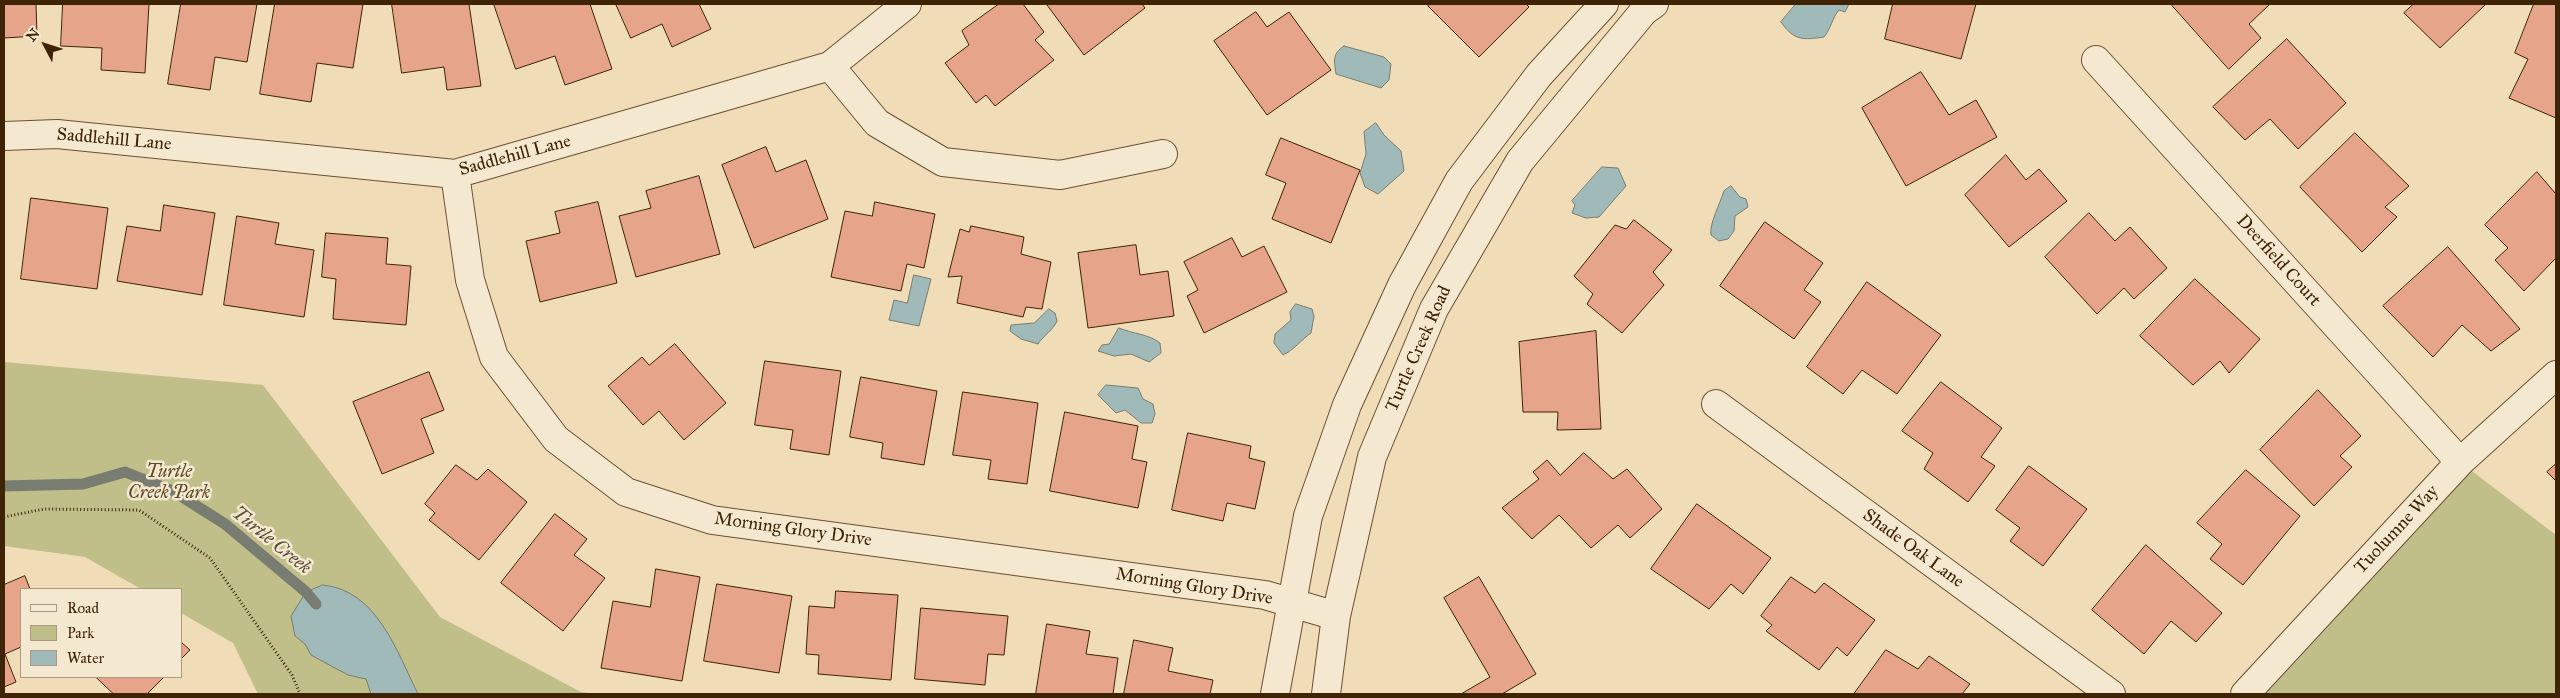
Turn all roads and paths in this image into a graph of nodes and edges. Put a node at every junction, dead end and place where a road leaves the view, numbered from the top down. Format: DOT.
graph roads {
  1 [pos="907,4"];
  2 [pos="1604,4"];
  3 [pos="1645,6"];
  4 [pos="2096,60"];
  5 [pos="830,66"];
  6 [pos="4,136"];
  7 [pos="1163,154"];
  8 [pos="455,174"];
  9 [pos="2556,374"];
  10 [pos="1716,404"];
  11 [pos="2460,462"];
  12 [pos="4,517"];
  13 [pos="1293,603"];
  14 [pos="1336,616"];
  15 [pos="300,694"];
  16 [pos="1275,694"];
  17 [pos="1326,694"];
  18 [pos="2111,694"];
  19 [pos="2245,694"];
  1 -- 5 [label="street, Saddlehill Lane"];
  2 -- 13 [label="street"];
  3 -- 14 [label="street, Turtle Creek Road"];
  4 -- 11 [label="street, Deerfield Court"];
  5 -- 7 [label="street"];
  5 -- 8 [label="street, Saddlehill Lane"];
  6 -- 8 [label="street, Saddlehill Lane"];
  8 -- 13 [label="street, Morning Glory Drive"];
  9 -- 11 [label="street, Tuolumne Way"];
  10 -- 18 [label="street, Shade Oak Lane"];
  11 -- 19 [label="street, Tuolumne Way"];
  12 -- 15 [label="path"];
  13 -- 14 [label="street, Morning Glory Drive"];
  13 -- 16 [label="street"];
  14 -- 17 [label="street, Turtle Creek Road"];
}
